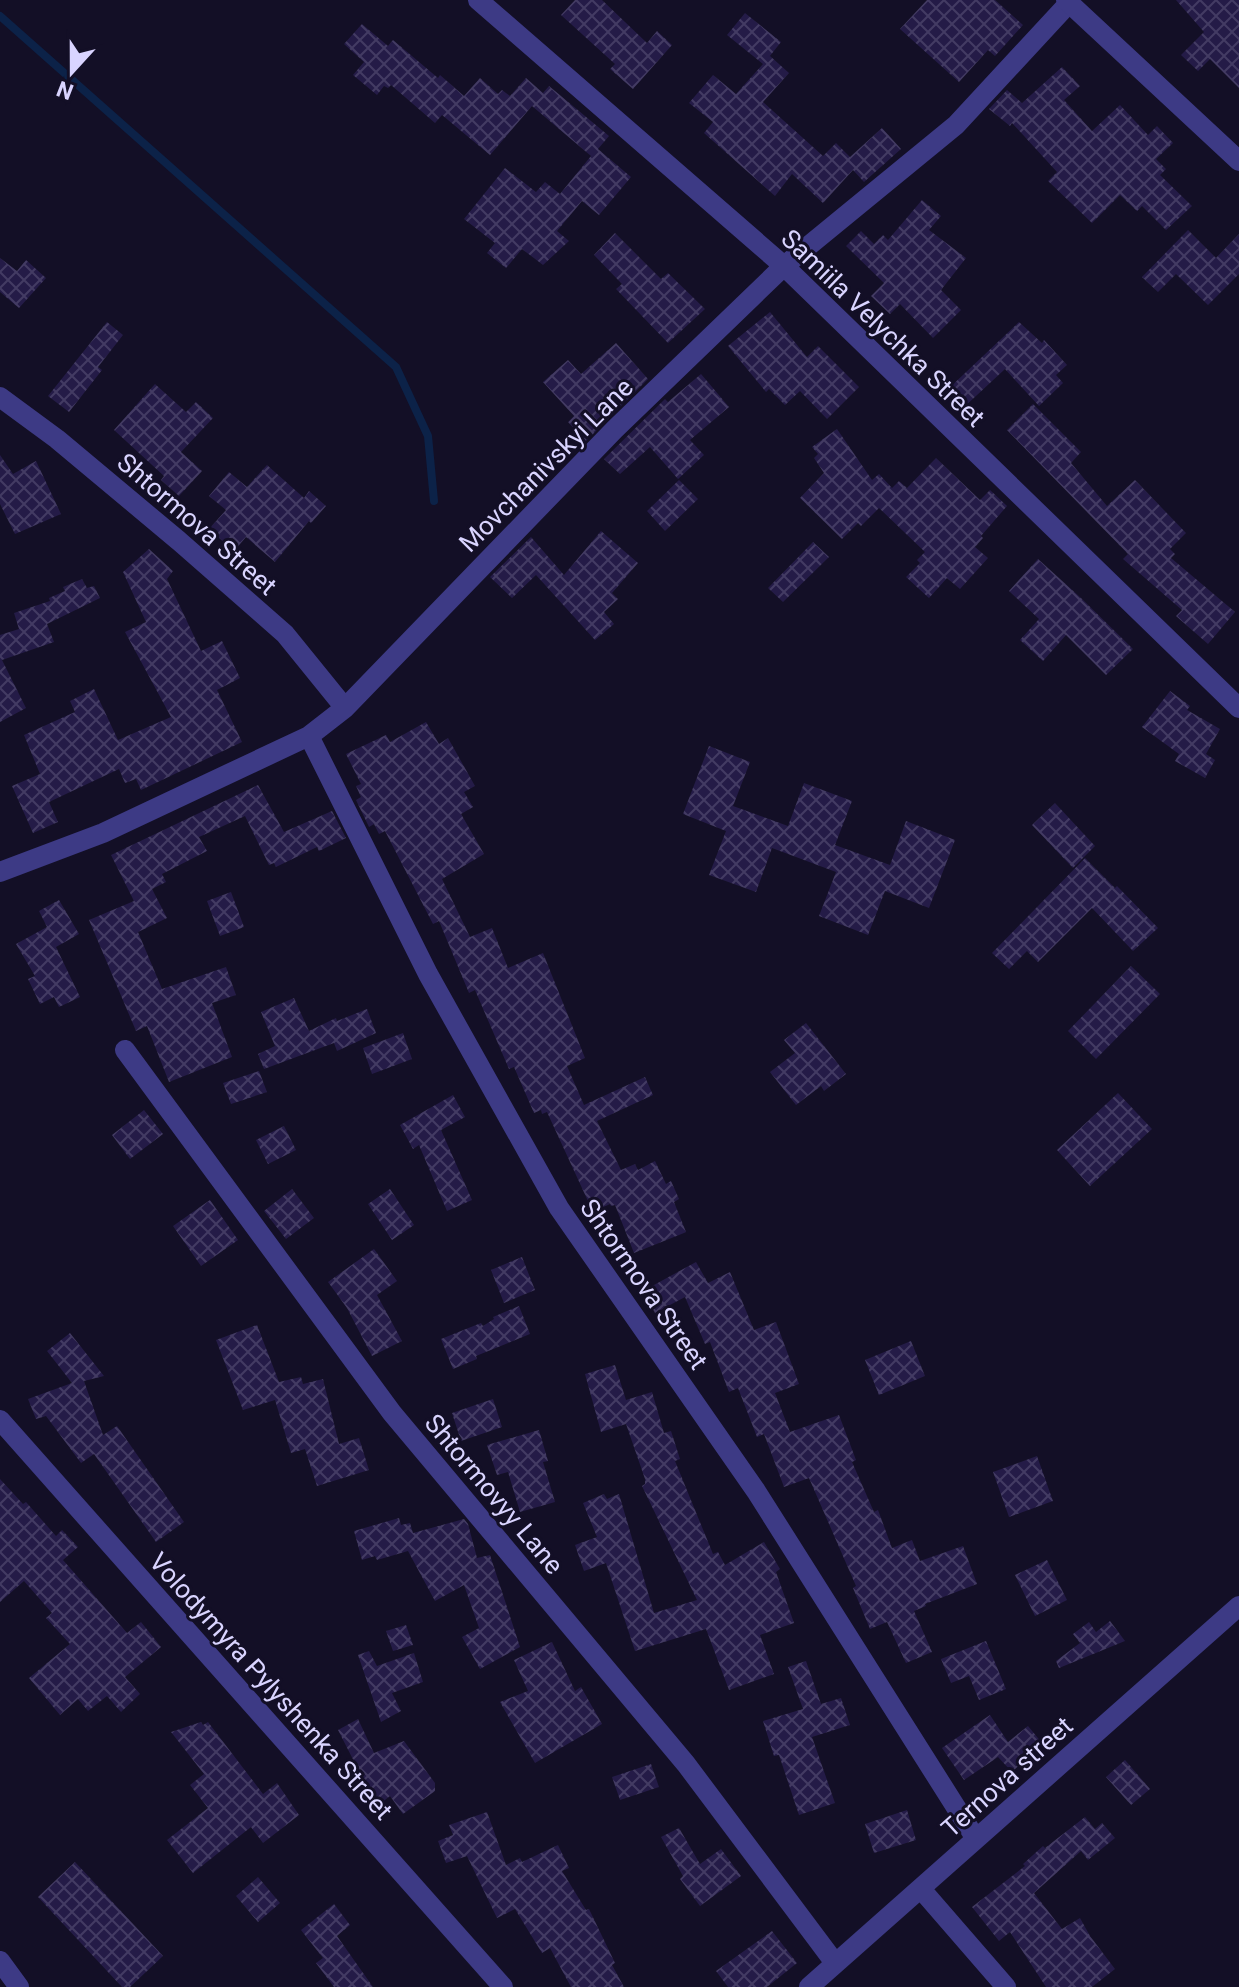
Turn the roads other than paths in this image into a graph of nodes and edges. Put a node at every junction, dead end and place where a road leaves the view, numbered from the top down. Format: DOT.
graph roads {
  1 [pos="478,0"];
  2 [pos="1068,2"];
  3 [pos="1239,161"];
  4 [pos="784,266"];
  5 [pos="0,397"];
  6 [pos="345,708"];
  7 [pos="1239,708"];
  8 [pos="309,736"];
  9 [pos="0,872"];
  10 [pos="125,1050"];
  11 [pos="0,1420"];
  12 [pos="1239,1606"];
  13 [pos="976,1839"];
  14 [pos="921,1889"];
  15 [pos="0,1961"];
  16 [pos="835,1963"];
  17 [pos="19,1987"];
  18 [pos="503,1987"];
  19 [pos="809,1987"];
  20 [pos="1006,1987"];
  1 -- 4 [label="street, Samiila Velychka Street"];
  2 -- 3 [label="street"];
  2 -- 4 [label="street, Movchanivskyi Lane"];
  4 -- 6 [label="street, Movchanivskyi Lane"];
  4 -- 7 [label="street, Samiila Velychka Street"];
  5 -- 6 [label="street, Shtormova Street"];
  6 -- 8 [label="street, Movchanivskyi Lane"];
  8 -- 9 [label="street, Movchanivskyi Lane"];
  8 -- 13 [label="street, Shtormova Street"];
  10 -- 16 [label="street, Shtormovyy Lane"];
  11 -- 18 [label="street, Volodymyra Pylyshenka Street"];
  12 -- 13 [label="street, Ternova street"];
  13 -- 14 [label="street, Ternova street"];
  14 -- 16 [label="street, Ternova street"];
  14 -- 20 [label="street"];
  15 -- 17 [label="street"];
  16 -- 19 [label="street, Ternova street"];
}
